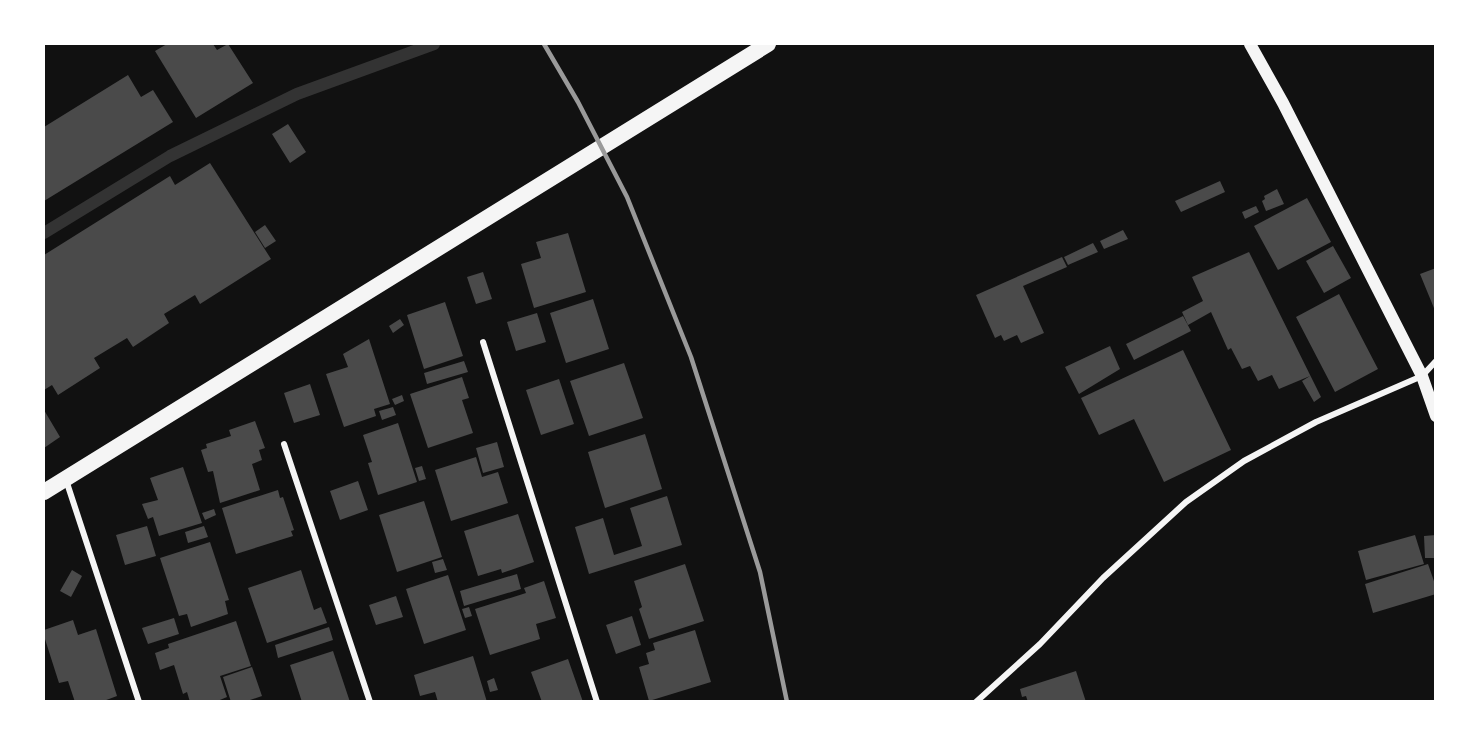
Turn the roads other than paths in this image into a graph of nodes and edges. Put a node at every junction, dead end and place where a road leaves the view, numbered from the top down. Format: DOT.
graph roads {
  1 [pos="768,44"];
  2 [pos="1250,44"];
  3 [pos="483,342"];
  4 [pos="1436,361"];
  5 [pos="1422,376"];
  6 [pos="1436,416"];
  7 [pos="284,444"];
  8 [pos="66,478"];
  9 [pos="44,492"];
  10 [pos="139,702"];
  11 [pos="370,702"];
  12 [pos="597,702"];
  13 [pos="976,702"];
  1 -- 8 [label="highway"];
  2 -- 5 [label="main road"];
  3 -- 12 [label="street"];
  4 -- 5 [label="street"];
  5 -- 6 [label="main road"];
  5 -- 13 [label="street"];
  7 -- 11 [label="street"];
  8 -- 9 [label="highway"];
  8 -- 10 [label="street"];
}
